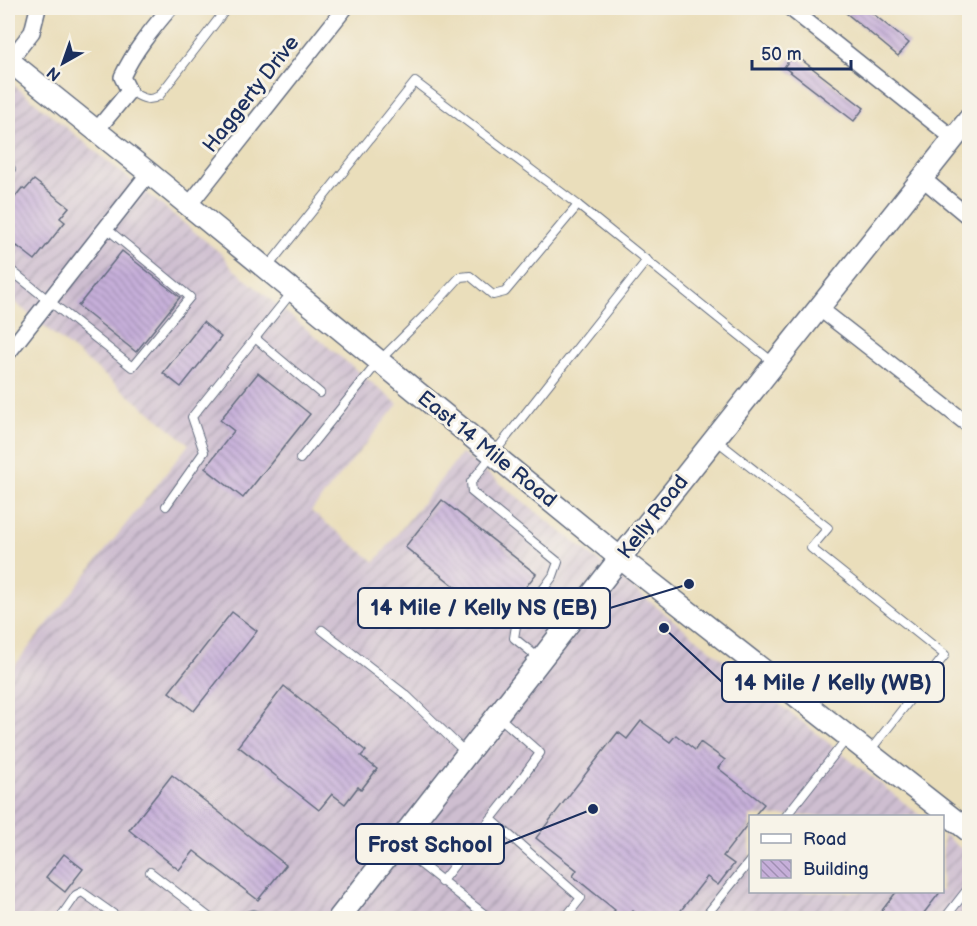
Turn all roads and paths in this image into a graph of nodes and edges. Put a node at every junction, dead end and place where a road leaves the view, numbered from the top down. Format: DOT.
graph roads {
  1 [pos="38,8"];
  2 [pos="171,8"];
  3 [pos="227,8"];
  4 [pos="345,8"];
  5 [pos="790,8"];
  6 [pos="8,61"];
  7 [pos="129,91"];
  8 [pos="969,118"];
  9 [pos="96,132"];
  10 [pos="953,138"];
  11 [pos="149,173"];
  12 [pos="922,178"];
  13 [pos="189,205"];
  14 [pos="578,205"];
  15 [pos="969,218"];
  16 [pos="106,228"];
  17 [pos="647,260"];
  18 [pos="8,268"];
  19 [pos="266,269"];
  20 [pos="292,291"];
  21 [pos="49,301"];
  22 [pos="819,308"];
  23 [pos="255,338"];
  24 [pos="8,353"];
  25 [pos="379,361"];
  26 [pos="775,364"];
  27 [pos="320,393"];
  28 [pos="969,426"];
  29 [pos="715,439"];
  30 [pos="494,453"];
  31 [pos="300,459"];
  32 [pos="166,506"];
  33 [pos="620,558"];
  34 [pos="322,630"];
  35 [pos="541,660"];
  36 [pos="497,716"];
  37 [pos="848,737"];
  38 [pos="868,753"];
  39 [pos="467,754"];
  40 [pos="787,815"];
  41 [pos="491,819"];
  42 [pos="969,832"];
  43 [pos="396,845"];
  44 [pos="749,862"];
  45 [pos="150,872"];
  46 [pos="441,882"];
  47 [pos="969,886"];
  48 [pos="60,918"];
  49 [pos="119,918"];
  50 [pos="210,918"];
  51 [pos="240,918"];
  52 [pos="262,918"];
  53 [pos="339,918"];
  54 [pos="489,918"];
  55 [pos="565,918"];
  56 [pos="704,918"];
  57 [pos="945,918"];
  1 -- 6 [label="street"];
  2 -- 7 [label="street"];
  3 -- 7 [label="lane"];
  4 -- 13 [label="street, Haggerty Drive"];
  5 -- 10 [label="street"];
  6 -- 9 [label="main road, East 14 Mile Road"];
  7 -- 9 [label="street"];
  8 -- 10 [label="main road, Kelly Road"];
  9 -- 11 [label="main road, East 14 Mile Road"];
  10 -- 12 [label="main road, Kelly Road"];
  11 -- 13 [label="main road, East 14 Mile Road"];
  11 -- 16 [label="street"];
  12 -- 15 [label="street"];
  12 -- 22 [label="main road, Kelly Road"];
  13 -- 19 [label="main road, East 14 Mile Road"];
  14 -- 17 [label="lane"];
  14 -- 19 [label="lane"];
  14 -- 25 [label="lane"];
  16 -- 21 [label="street"];
  16 -- 21 [label="lane"];
  17 -- 26 [label="lane"];
  17 -- 30 [label="lane"];
  18 -- 21 [label="lane"];
  19 -- 20 [label="main road, East 14 Mile Road"];
  20 -- 23 [label="lane"];
  20 -- 25 [label="main road, East 14 Mile Road"];
  21 -- 24 [label="street"];
  22 -- 26 [label="main road, Kelly Road"];
  22 -- 28 [label="street"];
  23 -- 27 [label="lane"];
  23 -- 32 [label="lane"];
  25 -- 30 [label="main road, East 14 Mile Road"];
  25 -- 31 [label="lane"];
  26 -- 29 [label="main road, Kelly Road"];
  29 -- 33 [label="main road, Kelly Road"];
  29 -- 38 [label="lane"];
  30 -- 33 [label="main road, East 14 Mile Road"];
  30 -- 35 [label="lane"];
  33 -- 35 [label="main road, Kelly Road"];
  33 -- 37 [label="main road, East 14 Mile Road"];
  34 -- 39 [label="lane"];
  35 -- 36 [label="main road, Kelly Road"];
  36 -- 39 [label="main road, Kelly Road"];
  36 -- 41 [label="lane"];
  37 -- 38 [label="main road, East 14 Mile Road"];
  37 -- 40 [label="lane"];
  38 -- 42 [label="main road, East 14 Mile Road"];
  39 -- 43 [label="main road, Kelly Road"];
  41 -- 46 [label="lane"];
  41 -- 55 [label="lane"];
  43 -- 46 [label="lane"];
  43 -- 53 [label="main road, Kelly Road"];
  44 -- 56 [label="lane"];
  45 -- 50 [label="lane"];
  46 -- 54 [label="lane"];
  47 -- 57 [label="lane"];
  48 -- 49 [label="lane"];
  51 -- 52 [label="lane"];
}
